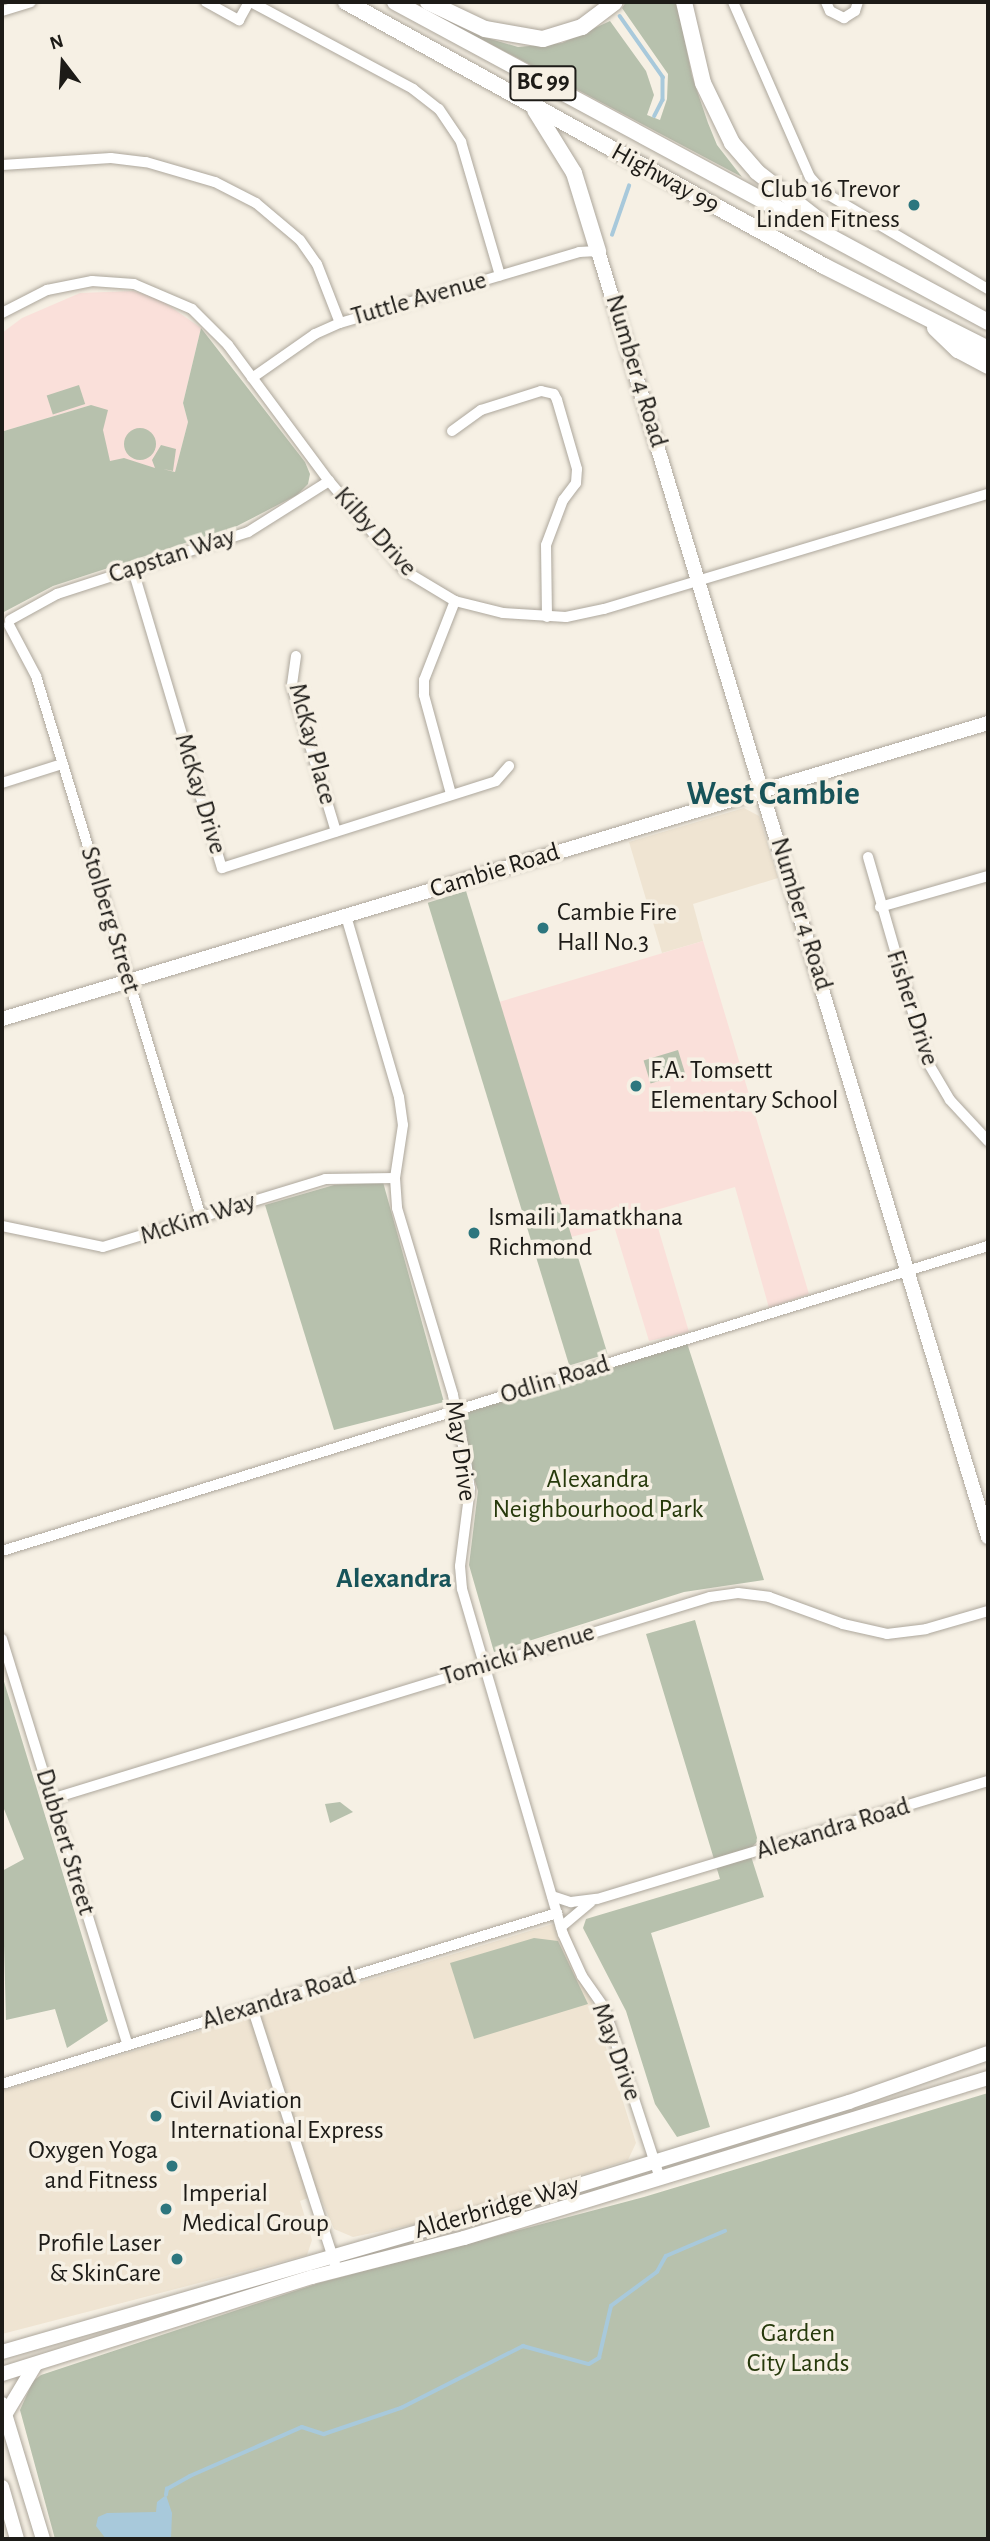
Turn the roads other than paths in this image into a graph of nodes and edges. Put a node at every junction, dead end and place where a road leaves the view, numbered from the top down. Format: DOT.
graph roads {
  1 [pos="31,2"];
  2 [pos="206,2"];
  3 [pos="250,2"];
  4 [pos="346,2"];
  5 [pos="396,2"];
  6 [pos="428,2"];
  7 [pos="615,2"];
  8 [pos="684,2"];
  9 [pos="733,2"];
  10 [pos="826,2"];
  11 [pos="858,2"];
  12 [pos="2,11"];
  13 [pos="532,105"];
  14 [pos="2,165"];
  15 [pos="598,251"];
  16 [pos="868,257"];
  17 [pos="500,275"];
  18 [pos="988,289"];
  19 [pos="2,313"];
  20 [pos="926,319"];
  21 [pos="988,322"];
  22 [pos="340,323"];
  23 [pos="988,349"];
  24 [pos="988,366"];
  25 [pos="252,378"];
  26 [pos="452,432"];
  27 [pos="329,481"];
  28 [pos="988,494"];
  29 [pos="132,570"];
  30 [pos="700,582"];
  31 [pos="456,601"];
  32 [pos="547,617"];
  33 [pos="5,624"];
  34 [pos="296,656"];
  35 [pos="988,723"];
  36 [pos="62,764"];
  37 [pos="509,766"];
  38 [pos="2,783"];
  39 [pos="764,791"];
  40 [pos="451,794"];
  41 [pos="336,832"];
  42 [pos="868,857"];
  43 [pos="988,876"];
  44 [pos="880,907"];
  45 [pos="346,916"];
  46 [pos="129,980"];
  47 [pos="2,1019"];
  48 [pos="988,1122"];
  49 [pos="978,1130"];
  50 [pos="988,1142"];
  51 [pos="395,1178"];
  52 [pos="202,1220"];
  53 [pos="2,1226"];
  54 [pos="988,1246"];
  55 [pos="908,1271"];
  56 [pos="454,1412"];
  57 [pos="988,1537"];
  58 [pos="2,1551"];
  59 [pos="988,1611"];
  60 [pos="2,1639"];
  61 [pos="482,1665"];
  62 [pos="988,1781"];
  63 [pos="51,1799"];
  64 [pos="552,1896"];
  65 [pos="597,1899"];
  66 [pos="557,1913"];
  67 [pos="561,1927"];
  68 [pos="252,2007"];
  69 [pos="128,2045"];
  70 [pos="988,2053"];
  71 [pos="988,2078"];
  72 [pos="2,2084"];
  73 [pos="655,2162"];
  74 [pos="660,2178"];
  75 [pos="331,2256"];
  76 [pos="337,2270"];
  77 [pos="2,2352"];
  78 [pos="35,2365"];
  79 [pos="2,2374"];
  80 [pos="3,2410"];
  81 [pos="2,2487"];
  82 [pos="18,2539"];
  83 [pos="43,2539"];
  1 -- 12 [label="street"];
  2 -- 3 [label="street"];
  3 -- 17 [label="street"];
  4 -- 13 [label="highway, Highway 99 / BC 99"];
  5 -- 16 [label="highway, Highway 99 / BC 99"];
  6 -- 7 [label="highway"];
  8 -- 16 [label="highway"];
  9 -- 18 [label="street"];
  10 -- 11 [label="street"];
  13 -- 15 [label="highway"];
  13 -- 20 [label="highway, Highway 99 / BC 99"];
  14 -- 22 [label="street"];
  15 -- 17 [label="street, Tuttle Avenue"];
  15 -- 30 [label="main road, Number 4 Road"];
  16 -- 21 [label="highway, Highway 99 / BC 99"];
  17 -- 22 [label="street, Tuttle Avenue"];
  19 -- 25 [label="street, Kilby Drive"];
  20 -- 23 [label="highway, Highway 99 / BC 99"];
  20 -- 24 [label="highway"];
  22 -- 25 [label="street, Tuttle Avenue"];
  25 -- 27 [label="street, Kilby Drive"];
  26 -- 32 [label="street"];
  27 -- 29 [label="street, Capstan Way"];
  27 -- 31 [label="street, Kilby Drive"];
  28 -- 30 [label="street, Kilby Drive"];
  29 -- 33 [label="street, Capstan Way"];
  29 -- 41 [label="street, McKay Drive"];
  30 -- 32 [label="street, Kilby Drive"];
  30 -- 39 [label="main road, Number 4 Road"];
  31 -- 32 [label="street, Kilby Drive"];
  31 -- 40 [label="street"];
  33 -- 36 [label="street, Stolberg Street"];
  34 -- 41 [label="street, McKay Place"];
  35 -- 39 [label="main road, Cambie Road"];
  36 -- 38 [label="street"];
  36 -- 46 [label="street, Stolberg Street"];
  37 -- 40 [label="street, McKay Drive"];
  39 -- 45 [label="main road, Cambie Road"];
  39 -- 55 [label="main road, Number 4 Road"];
  40 -- 41 [label="street, McKay Drive"];
  42 -- 44 [label="street, Fisher Drive"];
  43 -- 44 [label="street"];
  44 -- 49 [label="street, Fisher Drive"];
  45 -- 46 [label="main road, Cambie Road"];
  45 -- 51 [label="street, May Drive"];
  46 -- 47 [label="main road, Cambie Road"];
  46 -- 52 [label="street, Stolberg Street"];
  48 -- 49 [label="street"];
  49 -- 50 [label="street, Fisher Drive"];
  51 -- 52 [label="street, McKim Way"];
  51 -- 56 [label="street, May Drive"];
  52 -- 53 [label="street, McKim Way"];
  54 -- 55 [label="street, Odlin Road"];
  55 -- 56 [label="street, Odlin Road"];
  55 -- 57 [label="main road, Number 4 Road"];
  56 -- 58 [label="street, Odlin Road"];
  56 -- 61 [label="street, May Drive"];
  59 -- 61 [label="street, Tomicki Avenue"];
  60 -- 63 [label="street, Dubbert Street"];
  61 -- 63 [label="street, Tomicki Avenue"];
  61 -- 64 [label="street, May Drive"];
  62 -- 65 [label="street, Alexandra Road"];
  63 -- 69 [label="street, Dubbert Street"];
  64 -- 65 [label="street, Alexandra Road"];
  64 -- 66 [label="street, May Drive"];
  65 -- 67 [label="street, Alexandra Road"];
  66 -- 67 [label="street, May Drive"];
  66 -- 68 [label="street, Alexandra Road"];
  67 -- 73 [label="street, May Drive"];
  68 -- 69 [label="street, Alexandra Road"];
  68 -- 75 [label="street"];
  69 -- 72 [label="street, Alexandra Road"];
  70 -- 73 [label="main road, Alderbridge Way"];
  71 -- 74 [label="main road, Alderbridge Way"];
  73 -- 74 [label="street, May Drive"];
  73 -- 75 [label="main road, Alderbridge Way"];
  74 -- 76 [label="main road, Alderbridge Way"];
  75 -- 76 [label="street"];
  75 -- 77 [label="main road, Alderbridge Way"];
  76 -- 78 [label="main road, Alderbridge Way"];
  78 -- 79 [label="main road, Alderbridge Way"];
  78 -- 80 [label="main road"];
  80 -- 83 [label="main road"];
  81 -- 82 [label="main road"];
}
